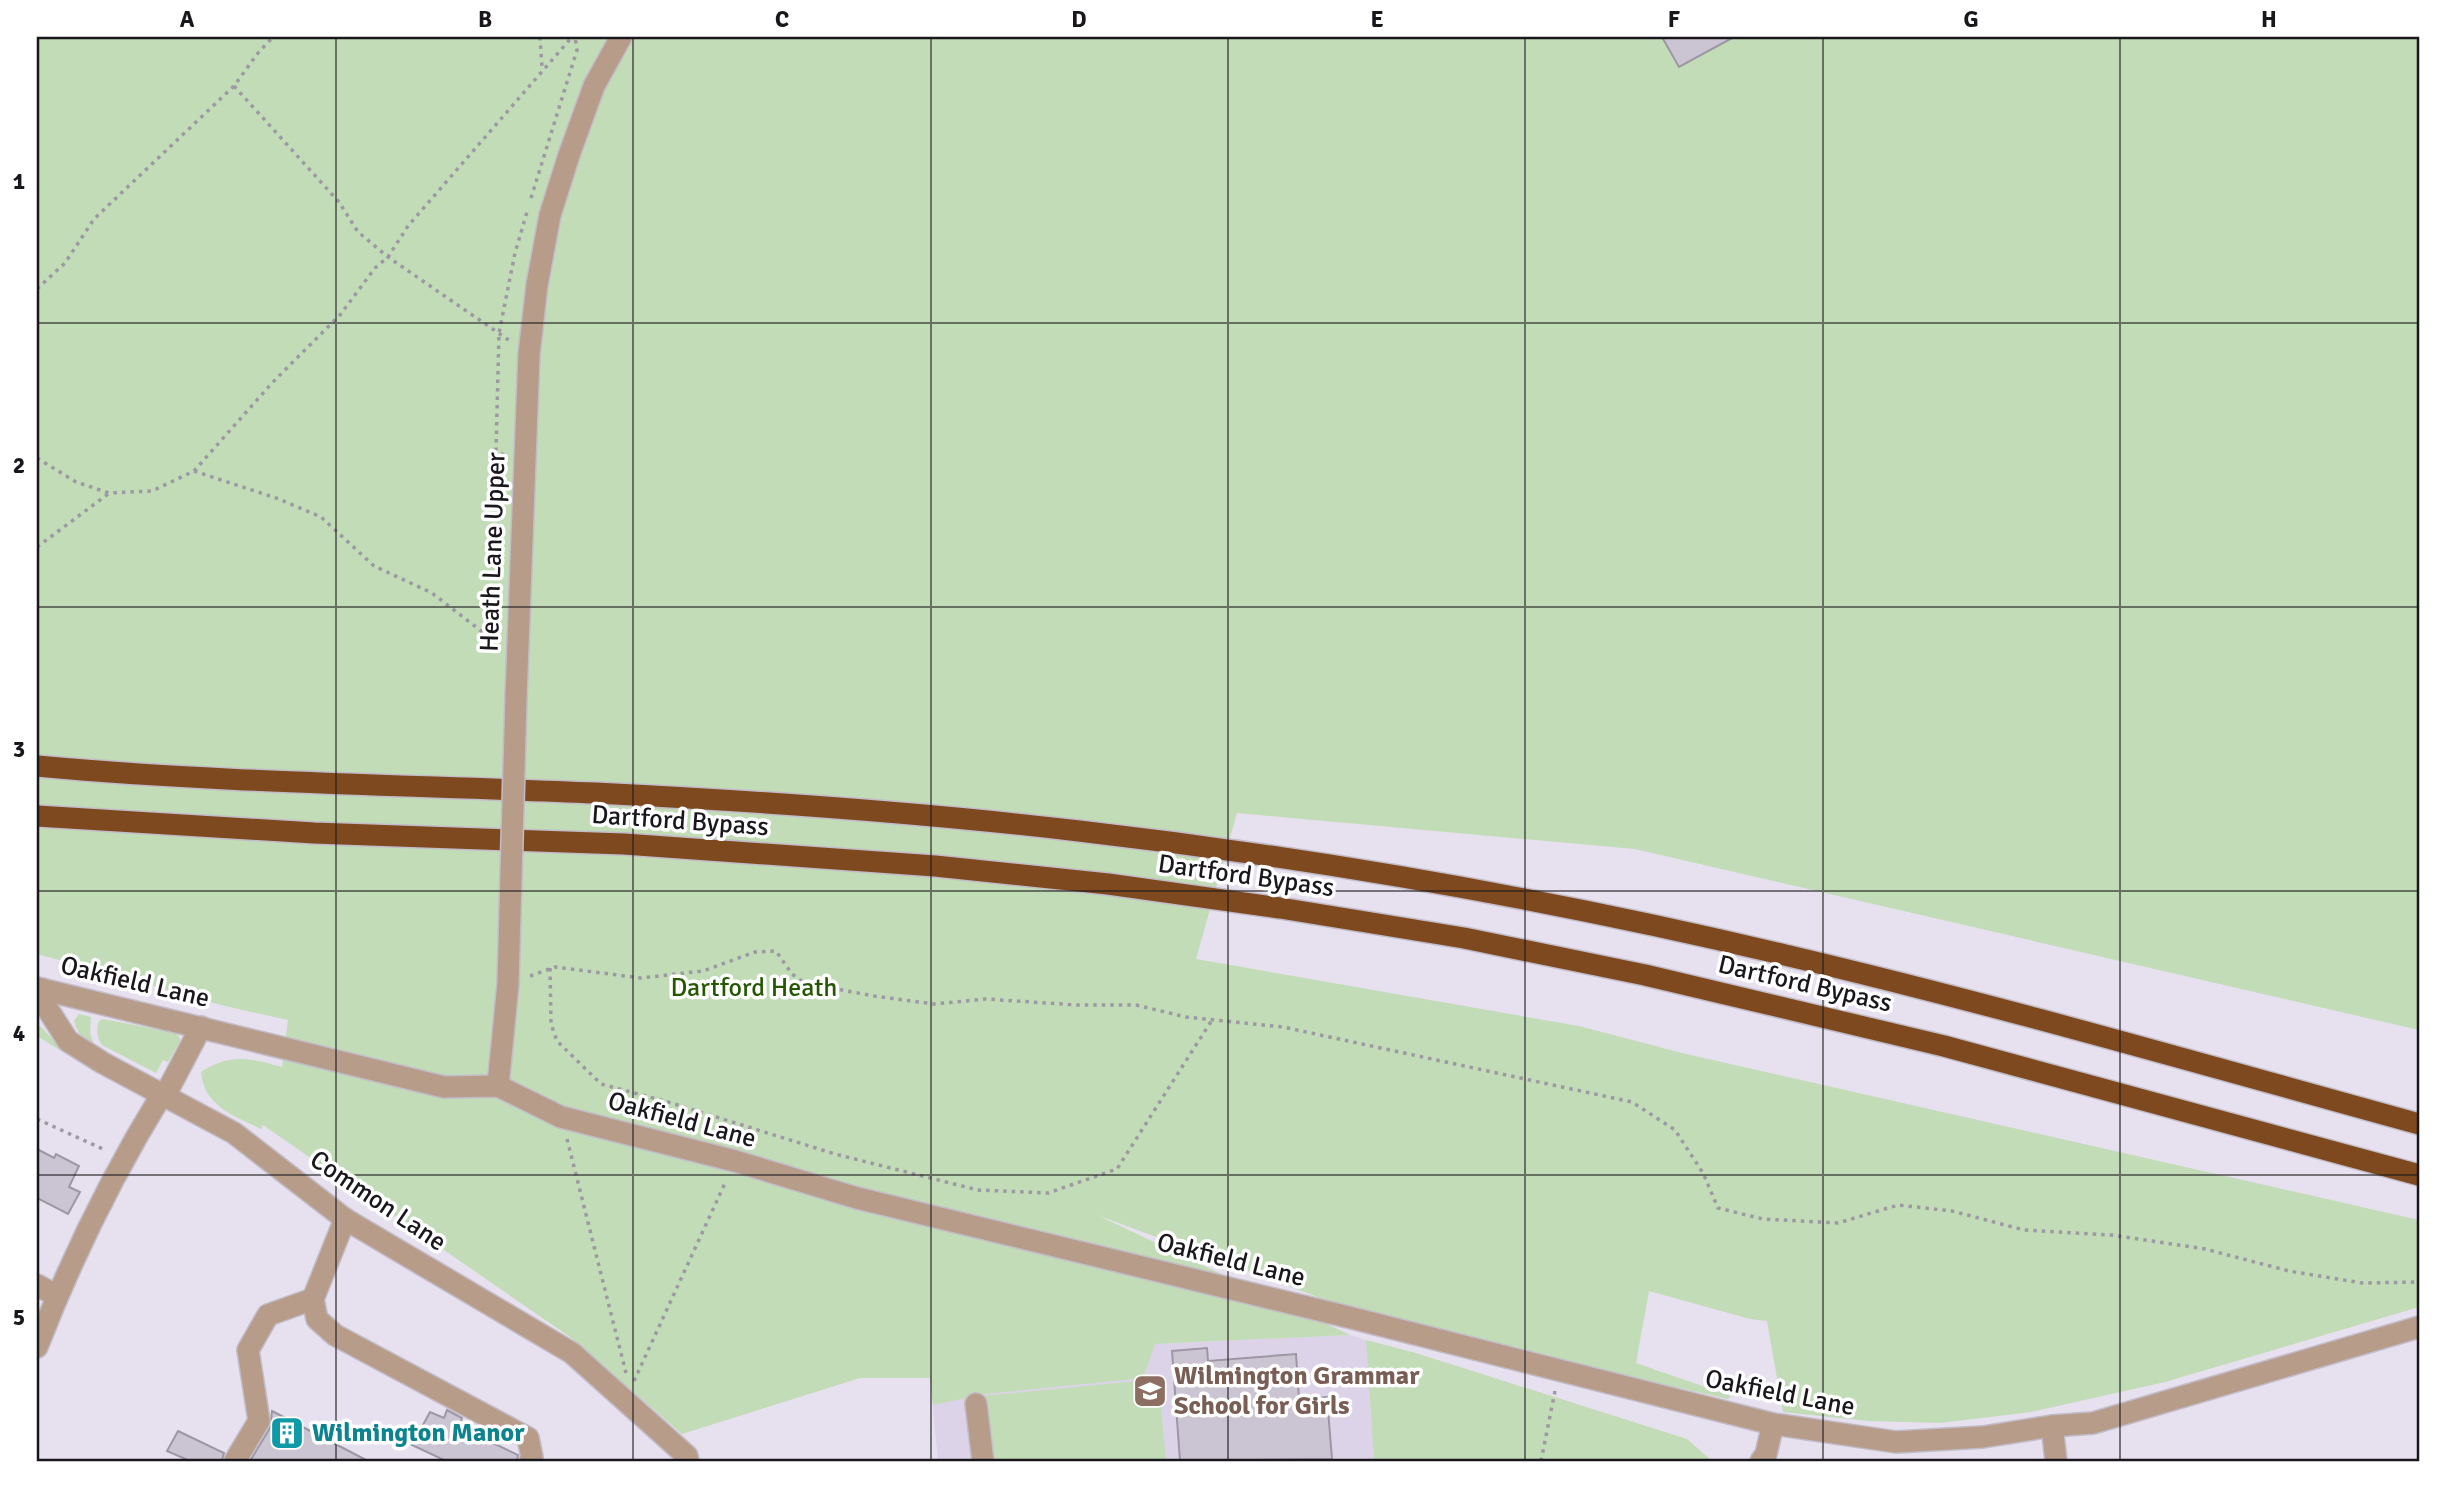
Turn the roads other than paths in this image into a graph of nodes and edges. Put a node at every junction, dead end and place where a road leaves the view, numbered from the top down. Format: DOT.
graph roads {
  1 [pos="621,37"];
  2 [pos="37,766"];
  3 [pos="37,816"];
  4 [pos="39,988"];
  5 [pos="201,1027"];
  6 [pos="498,1086"];
  7 [pos="162,1094"];
  8 [pos="2419,1124"];
  9 [pos="2419,1175"];
  10 [pos="345,1219"];
  11 [pos="37,1285"];
  12 [pos="57,1296"];
  13 [pos="313,1299"];
  14 [pos="2419,1327"];
  15 [pos="37,1347"];
  16 [pos="976,1404"];
  17 [pos="1773,1424"];
  18 [pos="2052,1426"];
  19 [pos="234,1461"];
  20 [pos="530,1461"];
  21 [pos="688,1461"];
  22 [pos="983,1461"];
  23 [pos="1761,1461"];
  24 [pos="2056,1461"];
  1 -- 6 [label="street, Heath Lane Upper, bridge"];
  2 -- 8 [label="highway, Dartford Bypass"];
  3 -- 9 [label="highway, Dartford Bypass"];
  4 -- 5 [label="street, Oakfield Lane"];
  4 -- 7 [label="street, Common Lane"];
  5 -- 6 [label="street, Oakfield Lane"];
  5 -- 7 [label="street"];
  6 -- 17 [label="street, Oakfield Lane"];
  7 -- 10 [label="street, Common Lane"];
  7 -- 12 [label="street"];
  10 -- 13 [label="street"];
  10 -- 21 [label="street, Common Lane"];
  11 -- 12 [label="street"];
  12 -- 15 [label="street"];
  13 -- 19 [label="street"];
  13 -- 20 [label="street"];
  14 -- 18 [label="street, Oakfield Lane"];
  16 -- 22 [label="street"];
  17 -- 18 [label="street, Oakfield Lane"];
  17 -- 23 [label="street"];
  18 -- 24 [label="street"];
}
